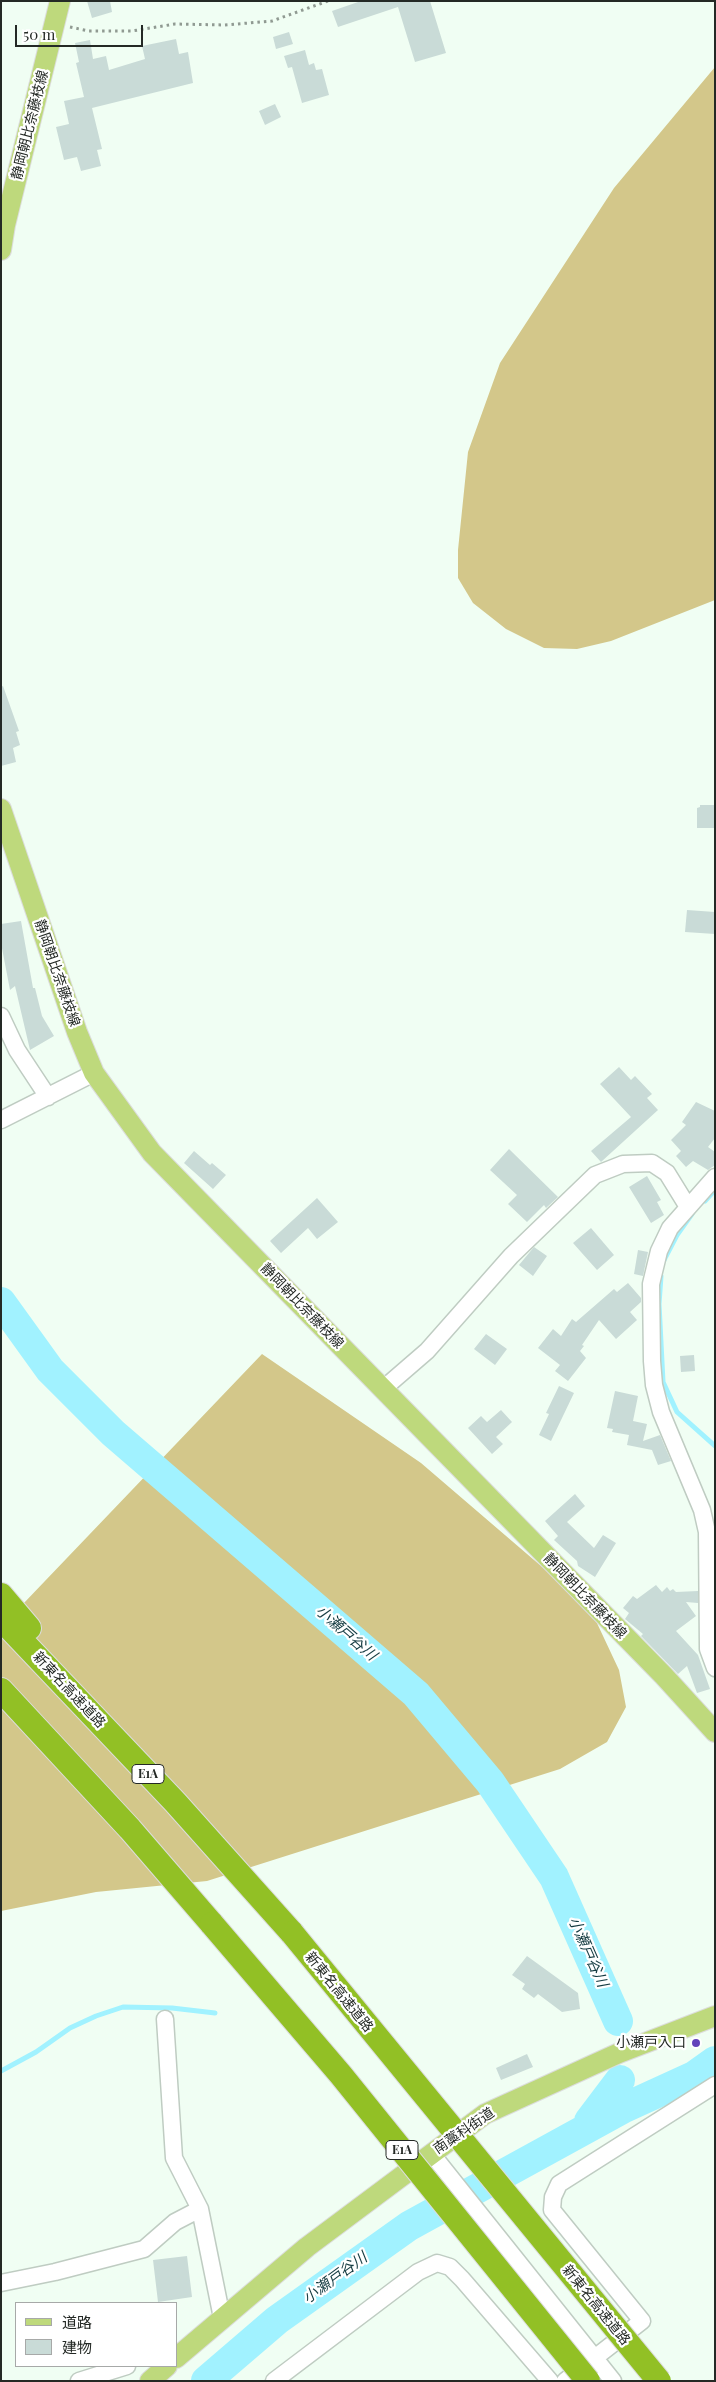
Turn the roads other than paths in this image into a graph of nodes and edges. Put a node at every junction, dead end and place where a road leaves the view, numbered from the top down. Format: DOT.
graph roads {
  1 [pos="60,1"];
  2 [pos="1,250"];
  3 [pos="1,809"];
  4 [pos="1,1016"];
  5 [pos="94,1073"];
  6 [pos="48,1097"];
  7 [pos="1,1120"];
  8 [pos="715,1176"];
  9 [pos="688,1207"];
  10 [pos="382,1389"];
  11 [pos="1,1595"];
  12 [pos="1,1618"];
  13 [pos="715,1668"];
  14 [pos="1,1690"];
  15 [pos="715,1732"];
  16 [pos="175,1802"];
  17 [pos="715,2016"];
  18 [pos="165,2019"];
  19 [pos="715,2085"];
  20 [pos="432,2153"];
  21 [pos="200,2210"];
  22 [pos="1,2283"];
  23 [pos="222,2318"];
  24 [pos="178,2356"];
  25 [pos="594,2358"];
  26 [pos="124,2367"];
  27 [pos="166,2367"];
  28 [pos="79,2381"];
  29 [pos="150,2381"];
  30 [pos="274,2381"];
  31 [pos="550,2381"];
  32 [pos="565,2381"];
  33 [pos="588,2381"];
  34 [pos="613,2381"];
  35 [pos="659,2381"];
  1 -- 2 [label="main road, 静岡朝比奈藤枝線"];
  3 -- 5 [label="main road, 静岡朝比奈藤枝線"];
  4 -- 6 [label="street"];
  5 -- 6 [label="street"];
  5 -- 10 [label="main road, 静岡朝比奈藤枝線"];
  6 -- 7 [label="street"];
  8 -- 9 [label="street"];
  9 -- 10 [label="street"];
  9 -- 13 [label="street"];
  10 -- 15 [label="main road, 静岡朝比奈藤枝線"];
  11 -- 16 [label="highway"];
  12 -- 16 [label="highway, 新東名高速道路 / E1A"];
  14 -- 33 [label="highway, E1A, bridge"];
  16 -- 35 [label="highway, 新東名高速道路 / E1A, bridge"];
  17 -- 20 [label="main road, 南藁科街道"];
  18 -- 21 [label="street"];
  19 -- 25 [label="street"];
  20 -- 23 [label="main road, 南藁科街道"];
  20 -- 25 [label="street"];
  21 -- 22 [label="street"];
  21 -- 23 [label="street"];
  23 -- 24 [label="main road, 南藁科街道"];
  25 -- 32 [label="street"];
  25 -- 34 [label="street"];
  26 -- 28 [label="street"];
  27 -- 29 [label="main road"];
  30 -- 31 [label="street"];
}
